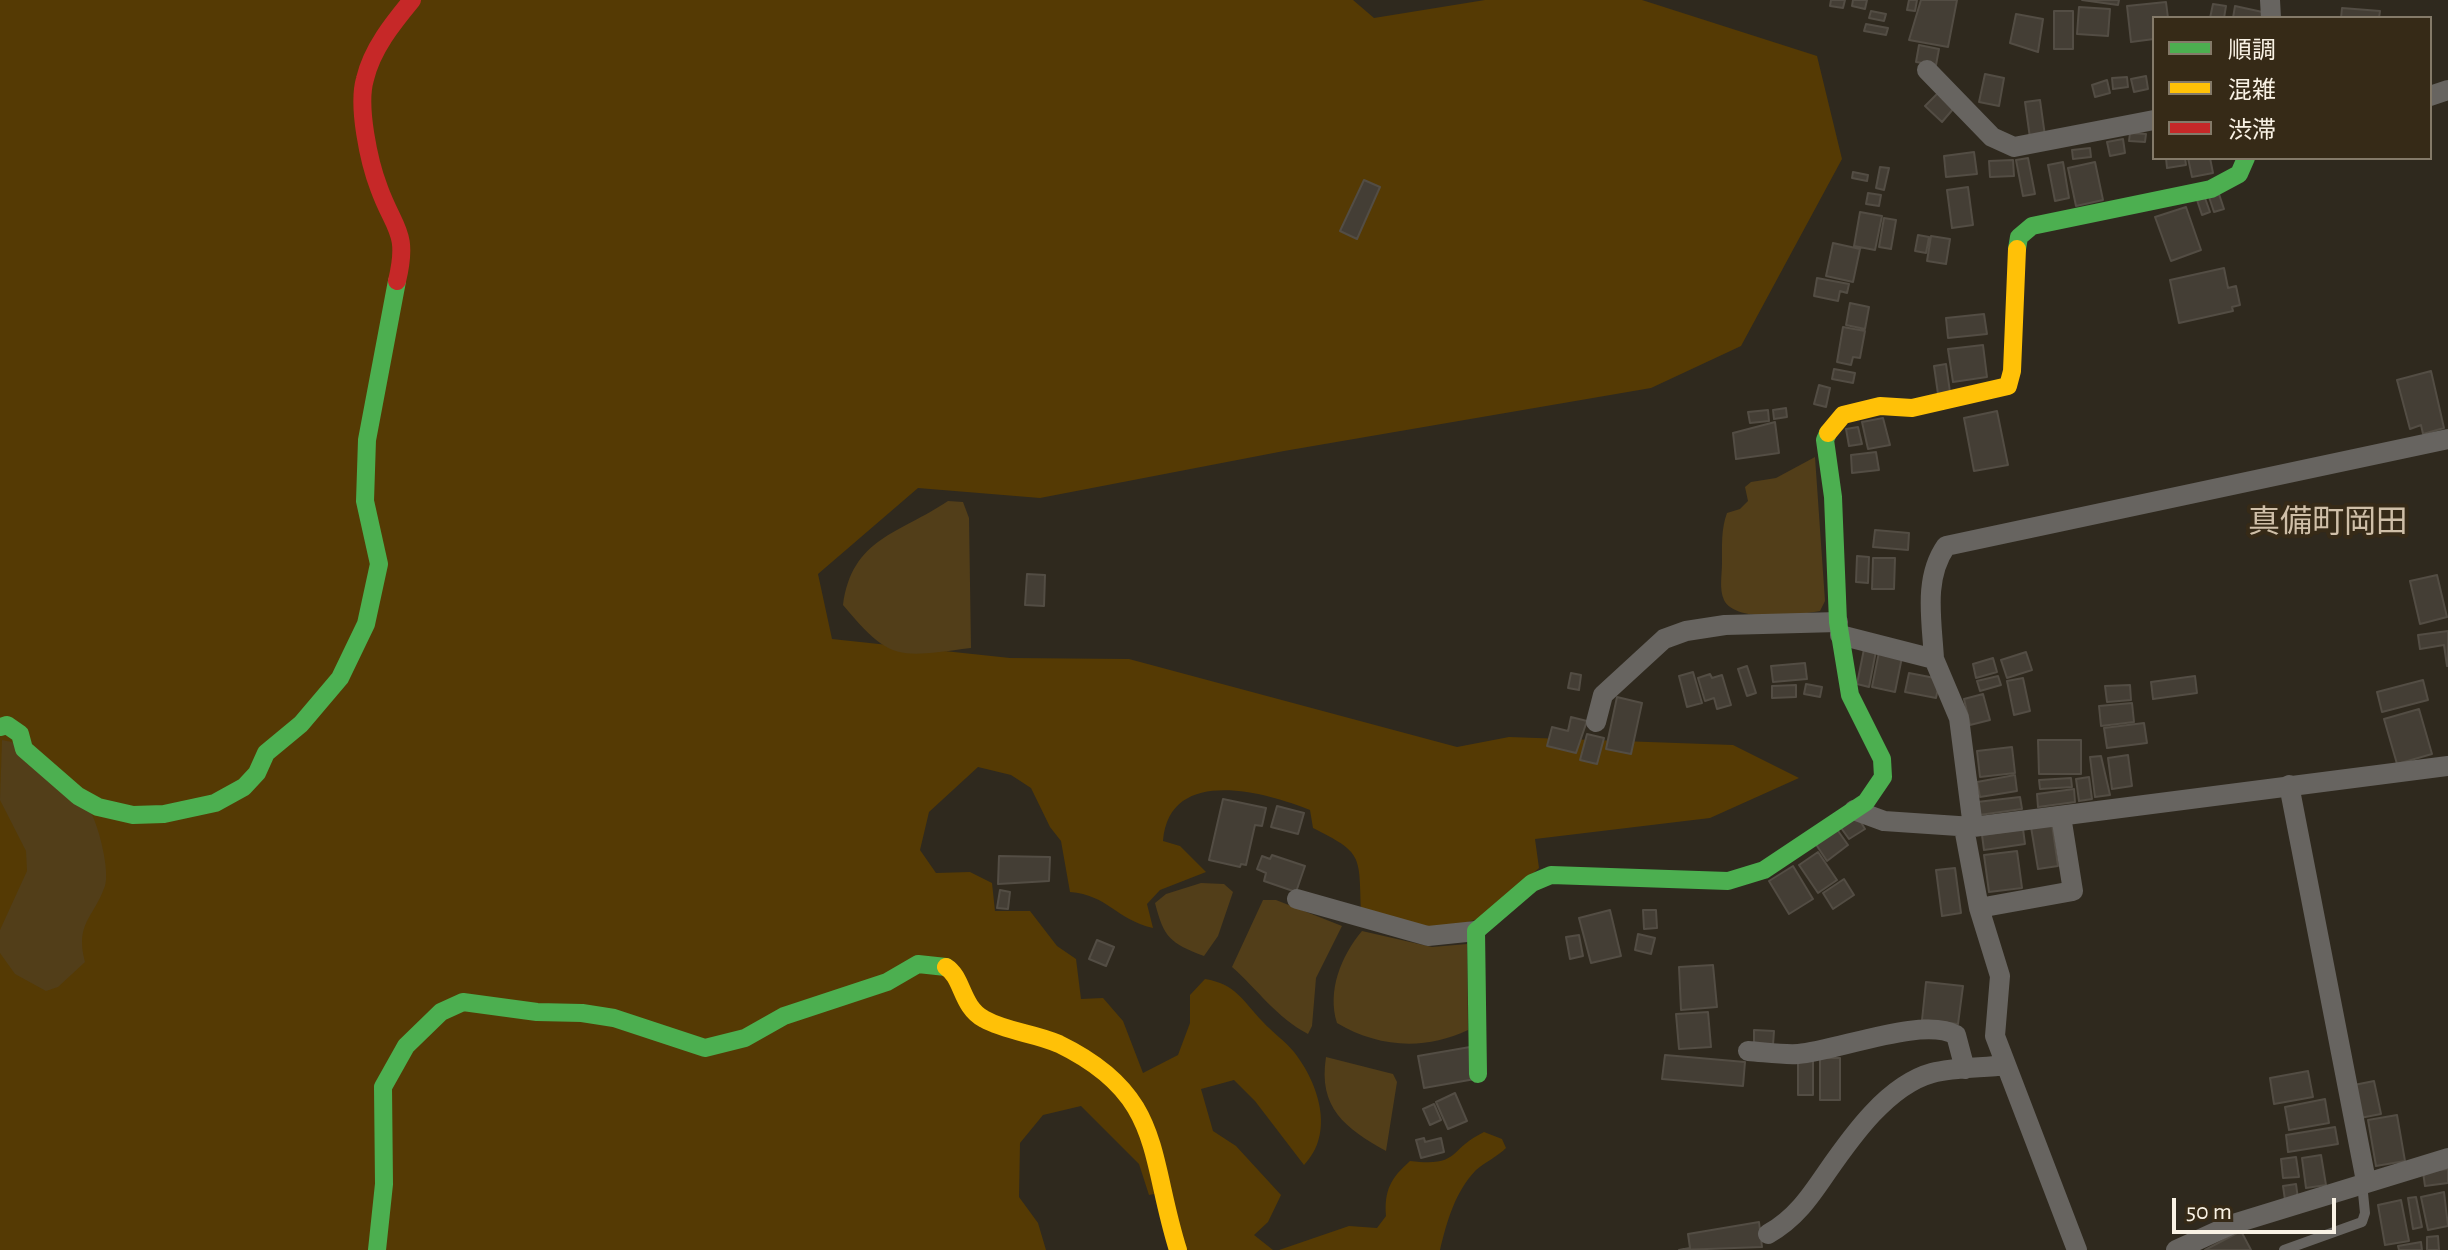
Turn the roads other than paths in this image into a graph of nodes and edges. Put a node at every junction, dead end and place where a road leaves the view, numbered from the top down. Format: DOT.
graph roads {
  1 [pos="412,0"];
  2 [pos="1927,70"];
  3 [pos="2152,120"];
  4 [pos="2245,160"];
  5 [pos="2448,439"];
  6 [pos="1839,628"];
  7 [pos="1934,659"];
  8 [pos="1596,722"];
  9 [pos="0,727"];
  10 [pos="2448,766"];
  11 [pos="2289,785"];
  12 [pos="1854,810"];
  13 [pos="2061,816"];
  14 [pos="1968,827"];
  15 [pos="1297,899"];
  16 [pos="1979,908"];
  17 [pos="1476,931"];
  18 [pos="1748,1051"];
  19 [pos="2006,1065"];
  20 [pos="1965,1069"];
  21 [pos="1478,1074"];
  22 [pos="2448,1158"];
  23 [pos="2364,1182"];
  24 [pos="1768,1234"];
  25 [pos="377,1250"];
  26 [pos="1178,1250"];
  27 [pos="2077,1250"];
  28 [pos="2176,1250"];
  29 [pos="2284,1250"];
  1 -- 9 [label="street"];
  2 -- 3 [label="street"];
  4 -- 6 [label="street"];
  5 -- 7 [label="street"];
  6 -- 7 [label="street"];
  6 -- 8 [label="street"];
  6 -- 12 [label="street"];
  7 -- 14 [label="street"];
  10 -- 11 [label="street"];
  11 -- 13 [label="street"];
  11 -- 23 [label="street"];
  12 -- 14 [label="street"];
  12 -- 17 [label="street"];
  13 -- 14 [label="street"];
  13 -- 16 [label="street"];
  14 -- 16 [label="street"];
  15 -- 17 [label="street"];
  16 -- 19 [label="street"];
  17 -- 21 [label="street"];
  18 -- 20 [label="street"];
  19 -- 20 [label="street"];
  19 -- 27 [label="street"];
  20 -- 24 [label="street"];
  22 -- 23 [label="street"];
  23 -- 28 [label="street"];
  23 -- 29 [label="lane"];
  25 -- 26 [label="street"];
}
